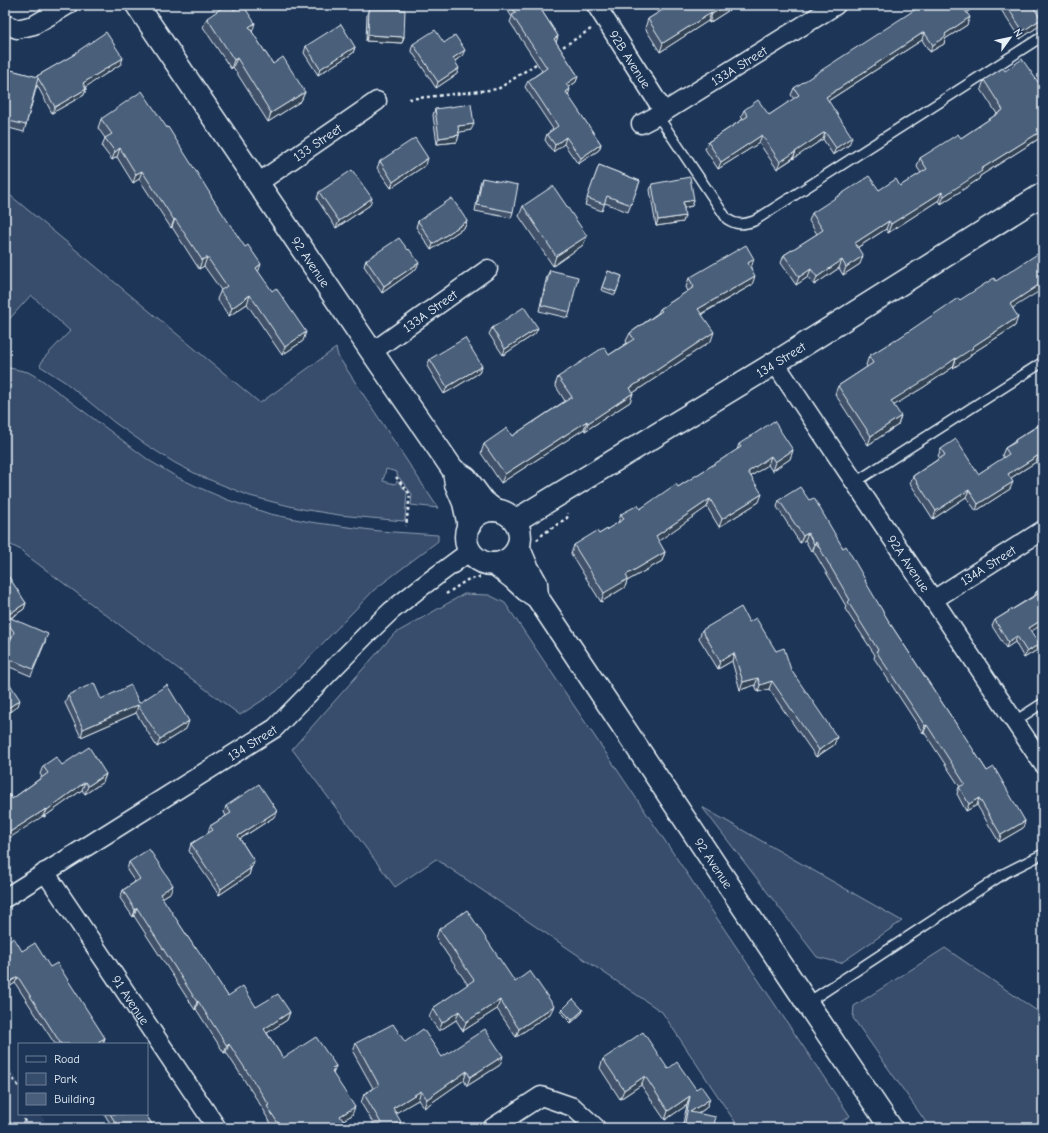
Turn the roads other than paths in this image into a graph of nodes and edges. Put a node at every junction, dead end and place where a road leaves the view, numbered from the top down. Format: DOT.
graph roads {
  1 [pos="68,5"];
  2 [pos="596,5"];
  3 [pos="836,5"];
  4 [pos="142,7"];
  5 [pos="5,24"];
  6 [pos="1043,36"];
  7 [pos="377,101"];
  8 [pos="661,114"];
  9 [pos="641,124"];
  10 [pos="258,183"];
  11 [pos="1043,194"];
  12 [pos="488,269"];
  13 [pos="372,352"];
  14 [pos="1043,362"];
  15 [pos="775,363"];
  16 [pos="454,471"];
  17 [pos="854,483"];
  18 [pos="494,510"];
  19 [pos="515,521"];
  20 [pos="469,526"];
  21 [pos="1043,530"];
  22 [pos="518,546"];
  23 [pos="470,551"];
  24 [pos="495,564"];
  25 [pos="537,597"];
  26 [pos="933,600"];
  27 [pos="1043,704"];
  28 [pos="1015,721"];
  29 [pos="1043,764"];
  30 [pos="1043,854"];
  31 [pos="45,872"];
  32 [pos="5,898"];
  33 [pos="807,1004"];
  34 [pos="217,1128"];
  35 [pos="492,1128"];
  36 [pos="596,1128"];
  37 [pos="891,1128"];
  1 -- 5 [label="street"];
  2 -- 8 [label="street, 92B Avenue"];
  3 -- 8 [label="street, 133A Street"];
  4 -- 10 [label="main road, 92 Avenue"];
  6 -- 8 [label="lane"];
  7 -- 10 [label="street, 133 Street"];
  8 -- 9 [label="street, 133A Street"];
  10 -- 13 [label="main road, 92 Avenue"];
  11 -- 15 [label="main road, 134 Street"];
  12 -- 13 [label="street, 133A Street"];
  13 -- 16 [label="main road, 92 Avenue"];
  14 -- 17 [label="lane"];
  15 -- 17 [label="street, 92A Avenue"];
  15 -- 19 [label="main road, 134 Street"];
  16 -- 18 [label="main road"];
  16 -- 20 [label="main road, 92 Avenue"];
  17 -- 26 [label="street, 92A Avenue"];
  18 -- 19 [label="main road"];
  18 -- 20 [label="main road"];
  19 -- 22 [label="main road"];
  20 -- 23 [label="main road"];
  21 -- 26 [label="street, 134A Street"];
  22 -- 24 [label="main road"];
  22 -- 25 [label="main road"];
  23 -- 24 [label="main road"];
  23 -- 31 [label="street, 134 Street"];
  24 -- 25 [label="main road"];
  25 -- 33 [label="main road, 92 Avenue"];
  26 -- 28 [label="street, 92A Avenue"];
  27 -- 28 [label="lane"];
  28 -- 29 [label="street, 92A Avenue"];
  30 -- 33 [label="lane"];
  31 -- 32 [label="street, 134 Street"];
  31 -- 34 [label="street, 91 Avenue"];
  33 -- 37 [label="main road, 92 Avenue"];
  35 -- 36 [label="street"];
}
